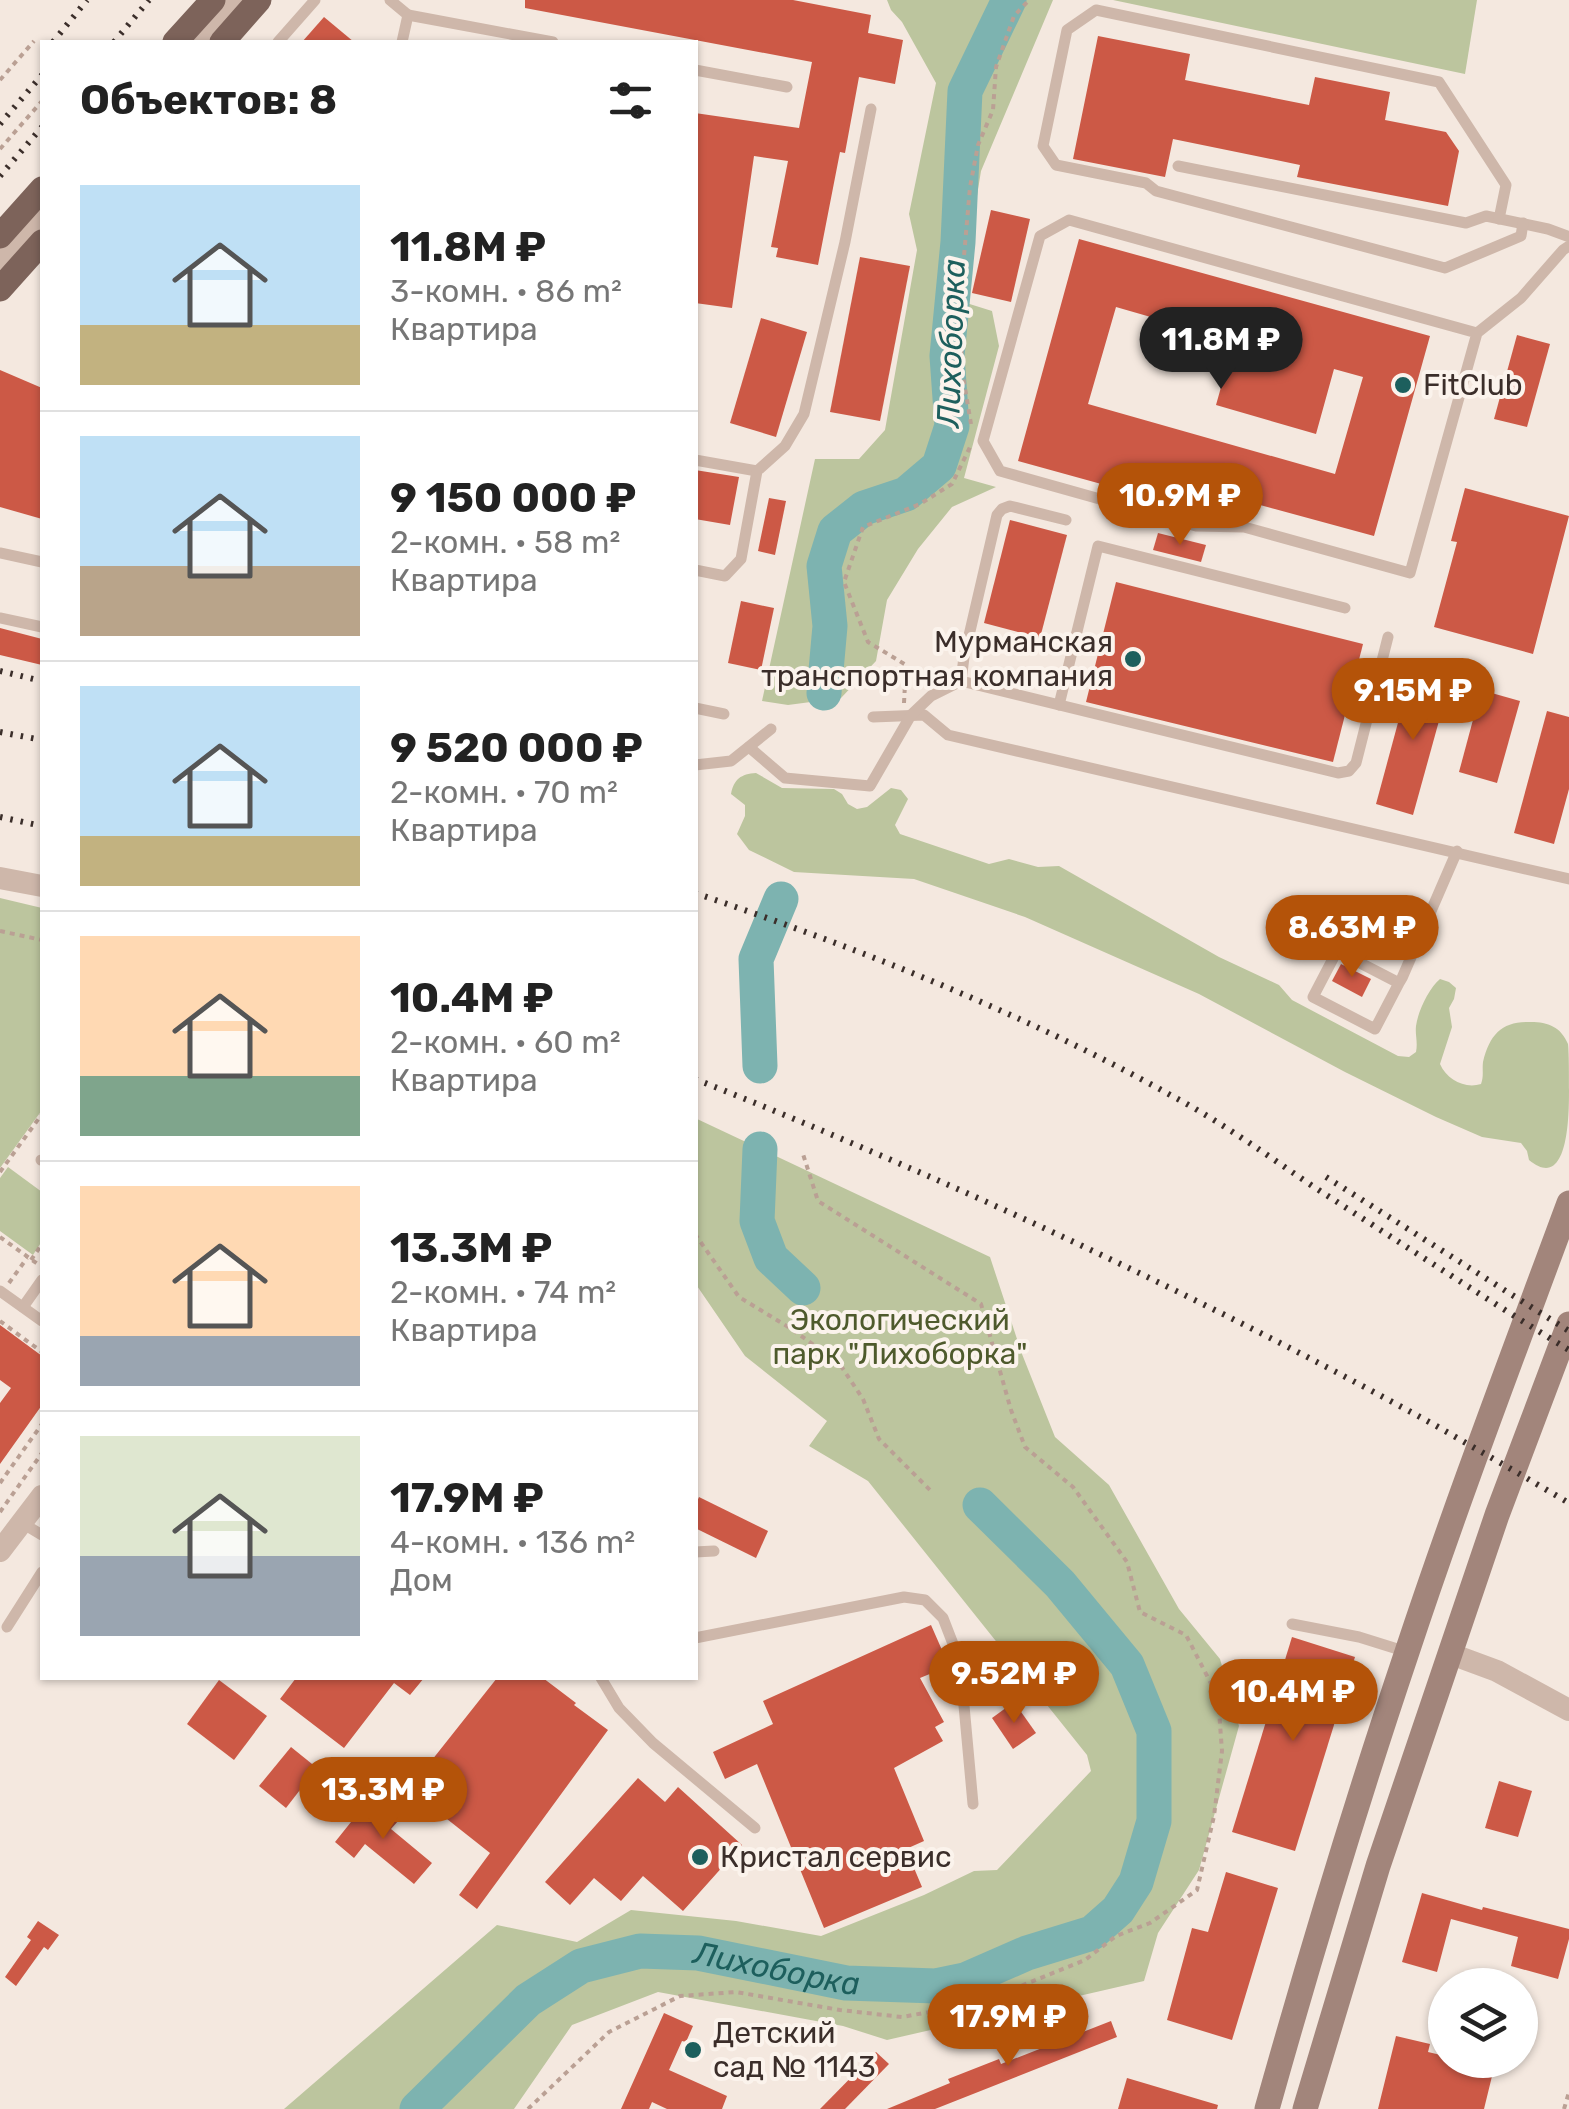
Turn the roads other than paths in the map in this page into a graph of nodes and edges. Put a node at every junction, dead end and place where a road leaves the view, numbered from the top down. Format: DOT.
graph roads {
  1 [pos="214,0"];
  2 [pos="238,0"];
  3 [pos="259,0"];
  4 [pos="315,0"];
  5 [pos="390,0"];
  6 [pos="408,15"];
  7 [pos="177,40"];
  8 [pos="202,40"];
  9 [pos="224,40"];
  10 [pos="280,40"];
  11 [pos="402,40"];
  12 [pos="539,40"];
  13 [pos="698,71"];
  14 [pos="786,87"];
  15 [pos="871,109"];
  16 [pos="1178,166"];
  17 [pos="40,191"];
  18 [pos="1498,218"];
  19 [pos="40,219"];
  20 [pos="1523,224"];
  21 [pos="0,236"];
  22 [pos="1567,240"];
  23 [pos="40,244"];
  24 [pos="0,264"];
  25 [pos="0,289"];
  26 [pos="1477,333"];
  27 [pos="698,461"];
  28 [pos="757,472"];
  29 [pos="1066,520"];
  30 [pos="0,553"];
  31 [pos="40,562"];
  32 [pos="698,571"];
  33 [pos="1345,608"];
  34 [pos="0,618"];
  35 [pos="40,627"];
  36 [pos="1388,637"];
  37 [pos="961,681"];
  38 [pos="1059,704"];
  39 [pos="698,709"];
  40 [pos="724,714"];
  41 [pos="912,715"];
  42 [pos="874,718"];
  43 [pos="771,729"];
  44 [pos="749,747"];
  45 [pos="698,765"];
  46 [pos="1456,851"];
  47 [pos="0,878"];
  48 [pos="1569,878"];
  49 [pos="40,886"];
  50 [pos="1399,983"];
  51 [pos="1569,1203"];
  52 [pos="40,1283"];
  53 [pos="0,1291"];
  54 [pos="23,1307"];
  55 [pos="40,1320"];
  56 [pos="1569,1324"];
  57 [pos="40,1503"];
  58 [pos="32,1529"];
  59 [pos="0,1551"];
  60 [pos="714,1551"];
  61 [pos="698,1552"];
  62 [pos="40,1575"];
  63 [pos="1292,1624"];
  64 [pos="7,1627"];
  65 [pos="698,1637"];
  66 [pos="1407,1652"];
  67 [pos="1450,1654"];
  68 [pos="602,1680"];
  69 [pos="1569,1710"];
  70 [pos="973,1804"];
  71 [pos="755,1828"];
  72 [pos="1266,2109"];
  73 [pos="1305,2109"];
  1 -- 7 [label="main road"];
  2 -- 8 [label="street"];
  3 -- 9 [label="main road"];
  4 -- 10 [label="lane"];
  5 -- 6 [label="lane"];
  6 -- 11 [label="lane"];
  6 -- 12 [label="lane"];
  13 -- 14 [label="lane"];
  15 -- 28 [label="lane"];
  16 -- 18 [label="lane"];
  17 -- 21 [label="main road"];
  18 -- 20 [label="lane"];
  18 -- 20 [label="lane"];
  19 -- 24 [label="street"];
  20 -- 22 [label="lane"];
  22 -- 26 [label="lane"];
  23 -- 25 [label="main road"];
  26 -- 26 [label="lane"];
  27 -- 28 [label="lane"];
  28 -- 32 [label="lane"];
  29 -- 37 [label="lane"];
  30 -- 31 [label="lane"];
  33 -- 38 [label="lane"];
  34 -- 35 [label="lane"];
  36 -- 38 [label="lane"];
  37 -- 38 [label="lane"];
  37 -- 41 [label="lane"];
  39 -- 40 [label="lane"];
  41 -- 42 [label="lane"];
  41 -- 44 [label="lane"];
  41 -- 46 [label="lane"];
  43 -- 44 [label="lane"];
  44 -- 45 [label="lane"];
  46 -- 48 [label="lane"];
  46 -- 50 [label="lane"];
  47 -- 49 [label="street"];
  50 -- 50 [label="lane"];
  51 -- 66 [label="main road"];
  52 -- 54 [label="lane"];
  53 -- 54 [label="lane"];
  54 -- 55 [label="lane"];
  56 -- 67 [label="main road"];
  57 -- 58 [label="street"];
  58 -- 59 [label="street"];
  60 -- 61 [label="lane"];
  62 -- 64 [label="lane"];
  63 -- 66 [label="lane"];
  65 -- 70 [label="lane"];
  66 -- 72 [label="main road"];
  67 -- 69 [label="street"];
  67 -- 73 [label="main road"];
  68 -- 71 [label="lane"];
}
